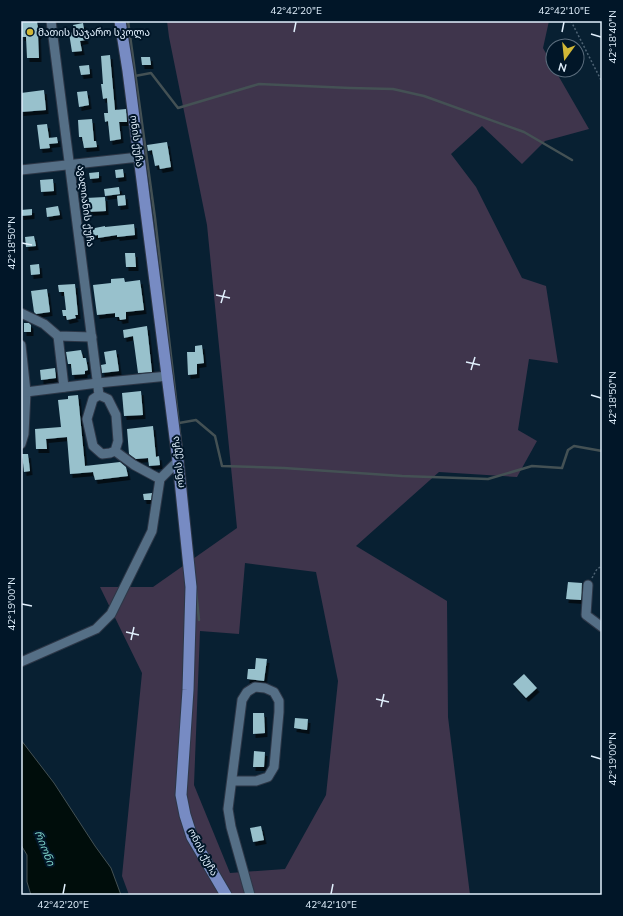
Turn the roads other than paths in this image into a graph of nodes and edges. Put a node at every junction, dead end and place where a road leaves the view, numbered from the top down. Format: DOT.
graph roads {
  1 [pos="51,21"];
  2 [pos="120,21"];
  3 [pos="139,157"];
  4 [pos="70,165"];
  5 [pos="21,170"];
  6 [pos="21,313"];
  7 [pos="58,336"];
  8 [pos="92,337"];
  9 [pos="21,345"];
  10 [pos="168,376"];
  11 [pos="98,383"];
  12 [pos="64,387"];
  13 [pos="26,392"];
  14 [pos="99,395"];
  15 [pos="21,444"];
  16 [pos="115,451"];
  17 [pos="178,461"];
  18 [pos="160,479"];
  19 [pos="588,585"];
  20 [pos="602,627"];
  21 [pos="21,660"];
  22 [pos="232,781"];
  23 [pos="226,895"];
  24 [pos="250,895"];
  1 -- 4 [label="street, ავალიანის ქუჩა"];
  2 -- 3 [label="main road, ონის ქუჩა"];
  3 -- 4 [label="street"];
  3 -- 10 [label="main road, ონის ქუჩა"];
  4 -- 5 [label="street"];
  4 -- 8 [label="street, ავალიანის ქუჩა"];
  6 -- 7 [label="street"];
  7 -- 8 [label="street"];
  7 -- 12 [label="street"];
  8 -- 11 [label="street, ავალიანის ქუჩა"];
  9 -- 13 [label="street"];
  10 -- 11 [label="street"];
  10 -- 17 [label="main road, ონის ქუჩა"];
  11 -- 12 [label="street"];
  11 -- 14 [label="street, ავალიანის ქუჩა"];
  12 -- 13 [label="street"];
  13 -- 15 [label="street"];
  14 -- 16 [label="street"];
  14 -- 16 [label="street"];
  16 -- 18 [label="street"];
  17 -- 18 [label="street"];
  17 -- 23 [label="main road, ონის ქუჩა"];
  18 -- 21 [label="street"];
  19 -- 20 [label="street"];
  22 -- 22 [label="street"];
  22 -- 24 [label="street"];
}
